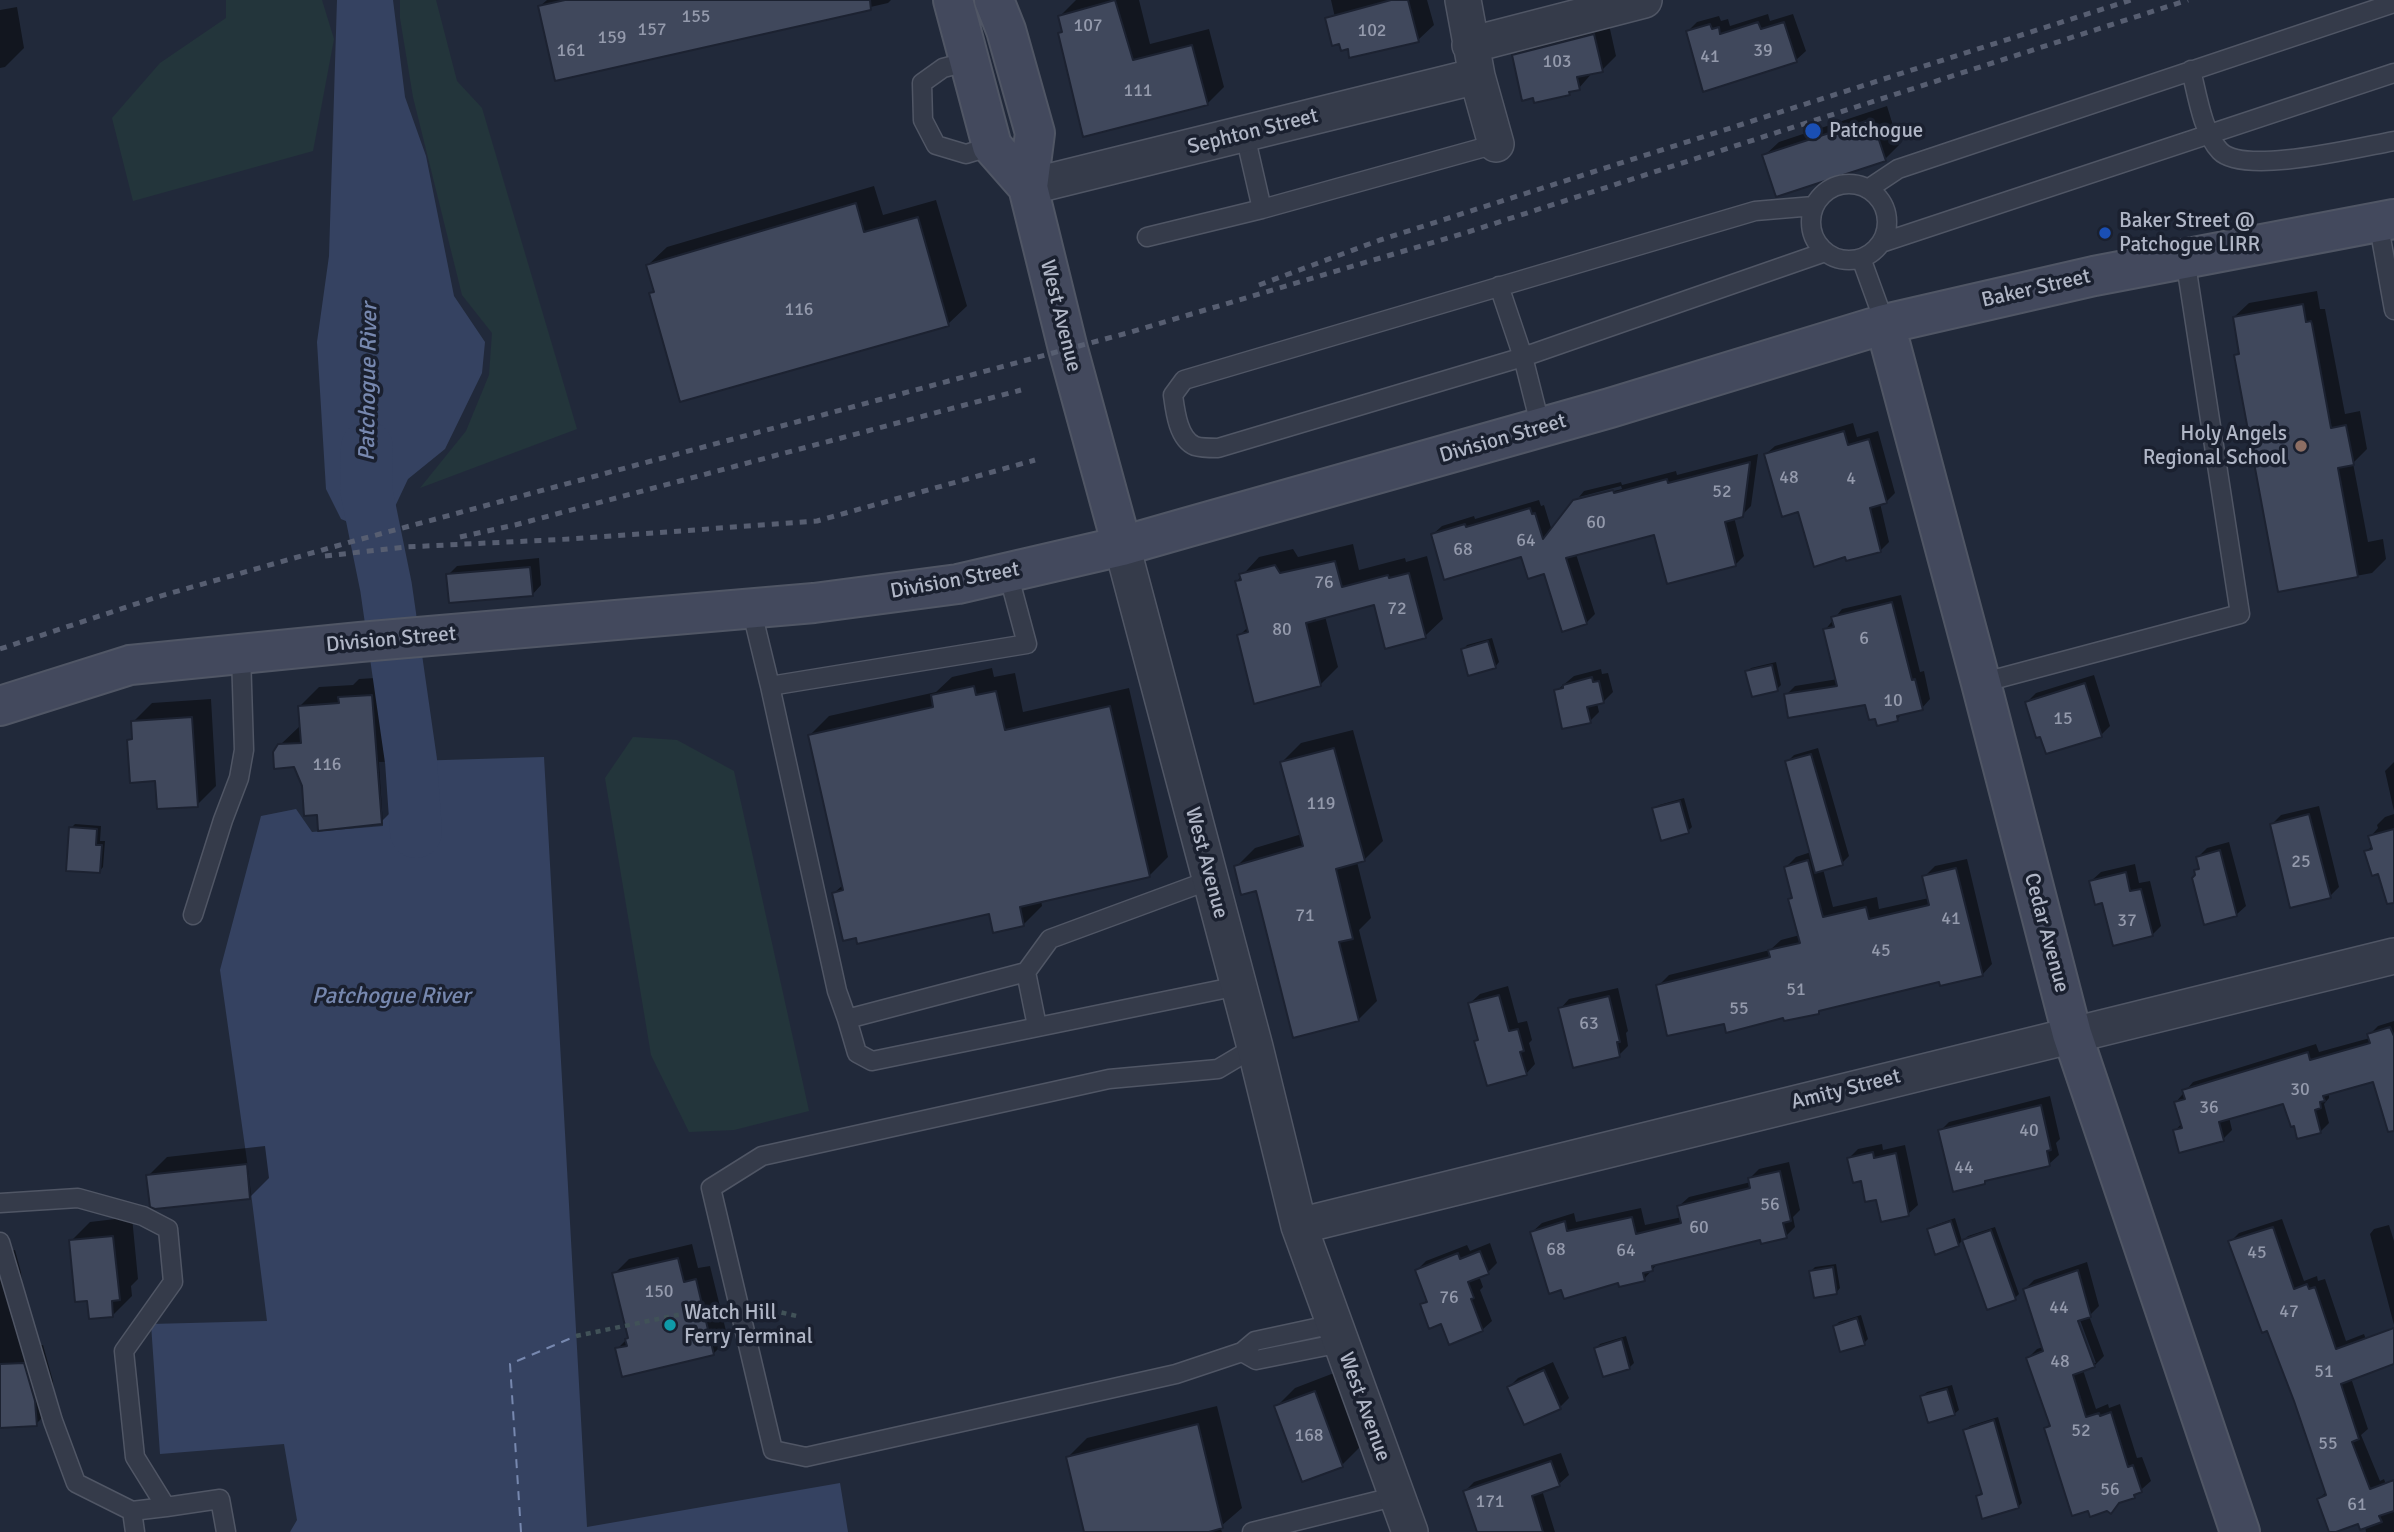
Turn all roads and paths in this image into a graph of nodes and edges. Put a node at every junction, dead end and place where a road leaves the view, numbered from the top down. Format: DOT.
graph roads {
  1 [pos="953,0"];
  2 [pos="994,0"];
  3 [pos="1464,0"];
  4 [pos="1644,0"];
  5 [pos="2394,3"];
  6 [pos="1474,60"];
  7 [pos="970,61"];
  8 [pos="2190,70"];
  9 [pos="2394,73"];
  10 [pos="1245,135"];
  11 [pos="2209,135"];
  12 [pos="2394,141"];
  13 [pos="1496,144"];
  14 [pos="992,146"];
  15 [pos="1028,187"];
  16 [pos="1868,189"];
  17 [pos="1814,206"];
  18 [pos="1262,209"];
  19 [pos="2386,220"];
  20 [pos="1147,237"];
  21 [pos="1881,243"];
  22 [pos="1825,252"];
  23 [pos="1861,258"];
  24 [pos="2185,258"];
  25 [pos="1499,286"];
  26 [pos="2394,310"];
  27 [pos="1885,324"];
  28 [pos="1523,357"];
  29 [pos="1541,428"];
  30 [pos="1122,546"];
  31 [pos="1007,573"];
  32 [pos="751,608"];
  33 [pos="241,654"];
  34 [pos="1981,683"];
  35 [pos="770,686"];
  36 [pos="0,706"];
  37 [pos="1210,880"];
  38 [pos="193,915"];
  39 [pos="2394,956"];
  40 [pos="1026,972"];
  41 [pos="1238,986"];
  42 [pos="847,1018"];
  43 [pos="1037,1026"];
  44 [pos="2072,1034"];
  45 [pos="1255,1047"];
  46 [pos="0,1203"];
  47 [pos="1298,1226"];
  48 [pos="0,1242"];
  49 [pos="736,1303"];
  50 [pos="801,1317"];
  51 [pos="1337,1334"];
  52 [pos="576,1336"];
  53 [pos="1397,1496"];
  54 [pos="166,1507"];
  55 [pos="132,1511"];
  56 [pos="135,1532"];
  57 [pos="226,1532"];
  58 [pos="1252,1532"];
  59 [pos="1410,1532"];
  60 [pos="2240,1532"];
  1 -- 7 [label="street, West Avenue"];
  2 -- 15 [label="street, West Avenue"];
  3 -- 6 [label="street"];
  4 -- 6 [label="street, Sephton Street"];
  5 -- 8 [label="lane"];
  6 -- 10 [label="street, Sephton Street"];
  6 -- 13 [label="street"];
  7 -- 14 [label="street, West Avenue"];
  7 -- 14 [label="lane"];
  8 -- 11 [label="lane"];
  8 -- 16 [label="lane"];
  9 -- 11 [label="lane"];
  10 -- 15 [label="street, Sephton Street"];
  10 -- 18 [label="lane"];
  11 -- 12 [label="lane"];
  11 -- 21 [label="lane"];
  13 -- 18 [label="lane"];
  14 -- 15 [label="street, West Avenue"];
  15 -- 30 [label="street, West Avenue"];
  16 -- 17 [label="lane"];
  16 -- 21 [label="lane"];
  17 -- 22 [label="lane"];
  17 -- 25 [label="lane"];
  18 -- 20 [label="lane"];
  19 -- 24 [label="street, Baker Street"];
  19 -- 26 [label="lane"];
  21 -- 23 [label="lane"];
  22 -- 23 [label="lane"];
  22 -- 28 [label="lane"];
  23 -- 27 [label="lane"];
  24 -- 27 [label="street, Baker Street"];
  24 -- 34 [label="lane"];
  25 -- 28 [label="lane"];
  25 -- 28 [label="lane"];
  27 -- 29 [label="street, Division Street"];
  27 -- 34 [label="street, Cedar Avenue"];
  28 -- 29 [label="lane"];
  29 -- 30 [label="street, Division Street"];
  30 -- 31 [label="street, Division Street"];
  30 -- 37 [label="street, West Avenue"];
  31 -- 32 [label="street, Division Street"];
  31 -- 35 [label="lane"];
  32 -- 33 [label="street, Division Street"];
  32 -- 35 [label="lane"];
  33 -- 36 [label="street, Division Street"];
  33 -- 38 [label="lane"];
  34 -- 44 [label="street, Cedar Avenue"];
  35 -- 42 [label="lane"];
  37 -- 40 [label="lane"];
  37 -- 41 [label="street, West Avenue"];
  39 -- 44 [label="street, Amity Street"];
  40 -- 42 [label="lane"];
  40 -- 43 [label="lane"];
  41 -- 43 [label="lane"];
  41 -- 45 [label="street, West Avenue"];
  42 -- 43 [label="lane"];
  44 -- 47 [label="street, Amity Street"];
  44 -- 60 [label="street, Cedar Avenue"];
  45 -- 47 [label="street, West Avenue"];
  45 -- 49 [label="lane"];
  46 -- 54 [label="lane"];
  47 -- 51 [label="street, West Avenue"];
  48 -- 55 [label="lane"];
  49 -- 50 [label="path"];
  49 -- 51 [label="lane"];
  49 -- 52 [label="path"];
  51 -- 53 [label="street, West Avenue"];
  53 -- 58 [label="lane"];
  53 -- 59 [label="street, West Avenue"];
  54 -- 55 [label="lane"];
  54 -- 57 [label="lane"];
  55 -- 56 [label="lane"];
}
